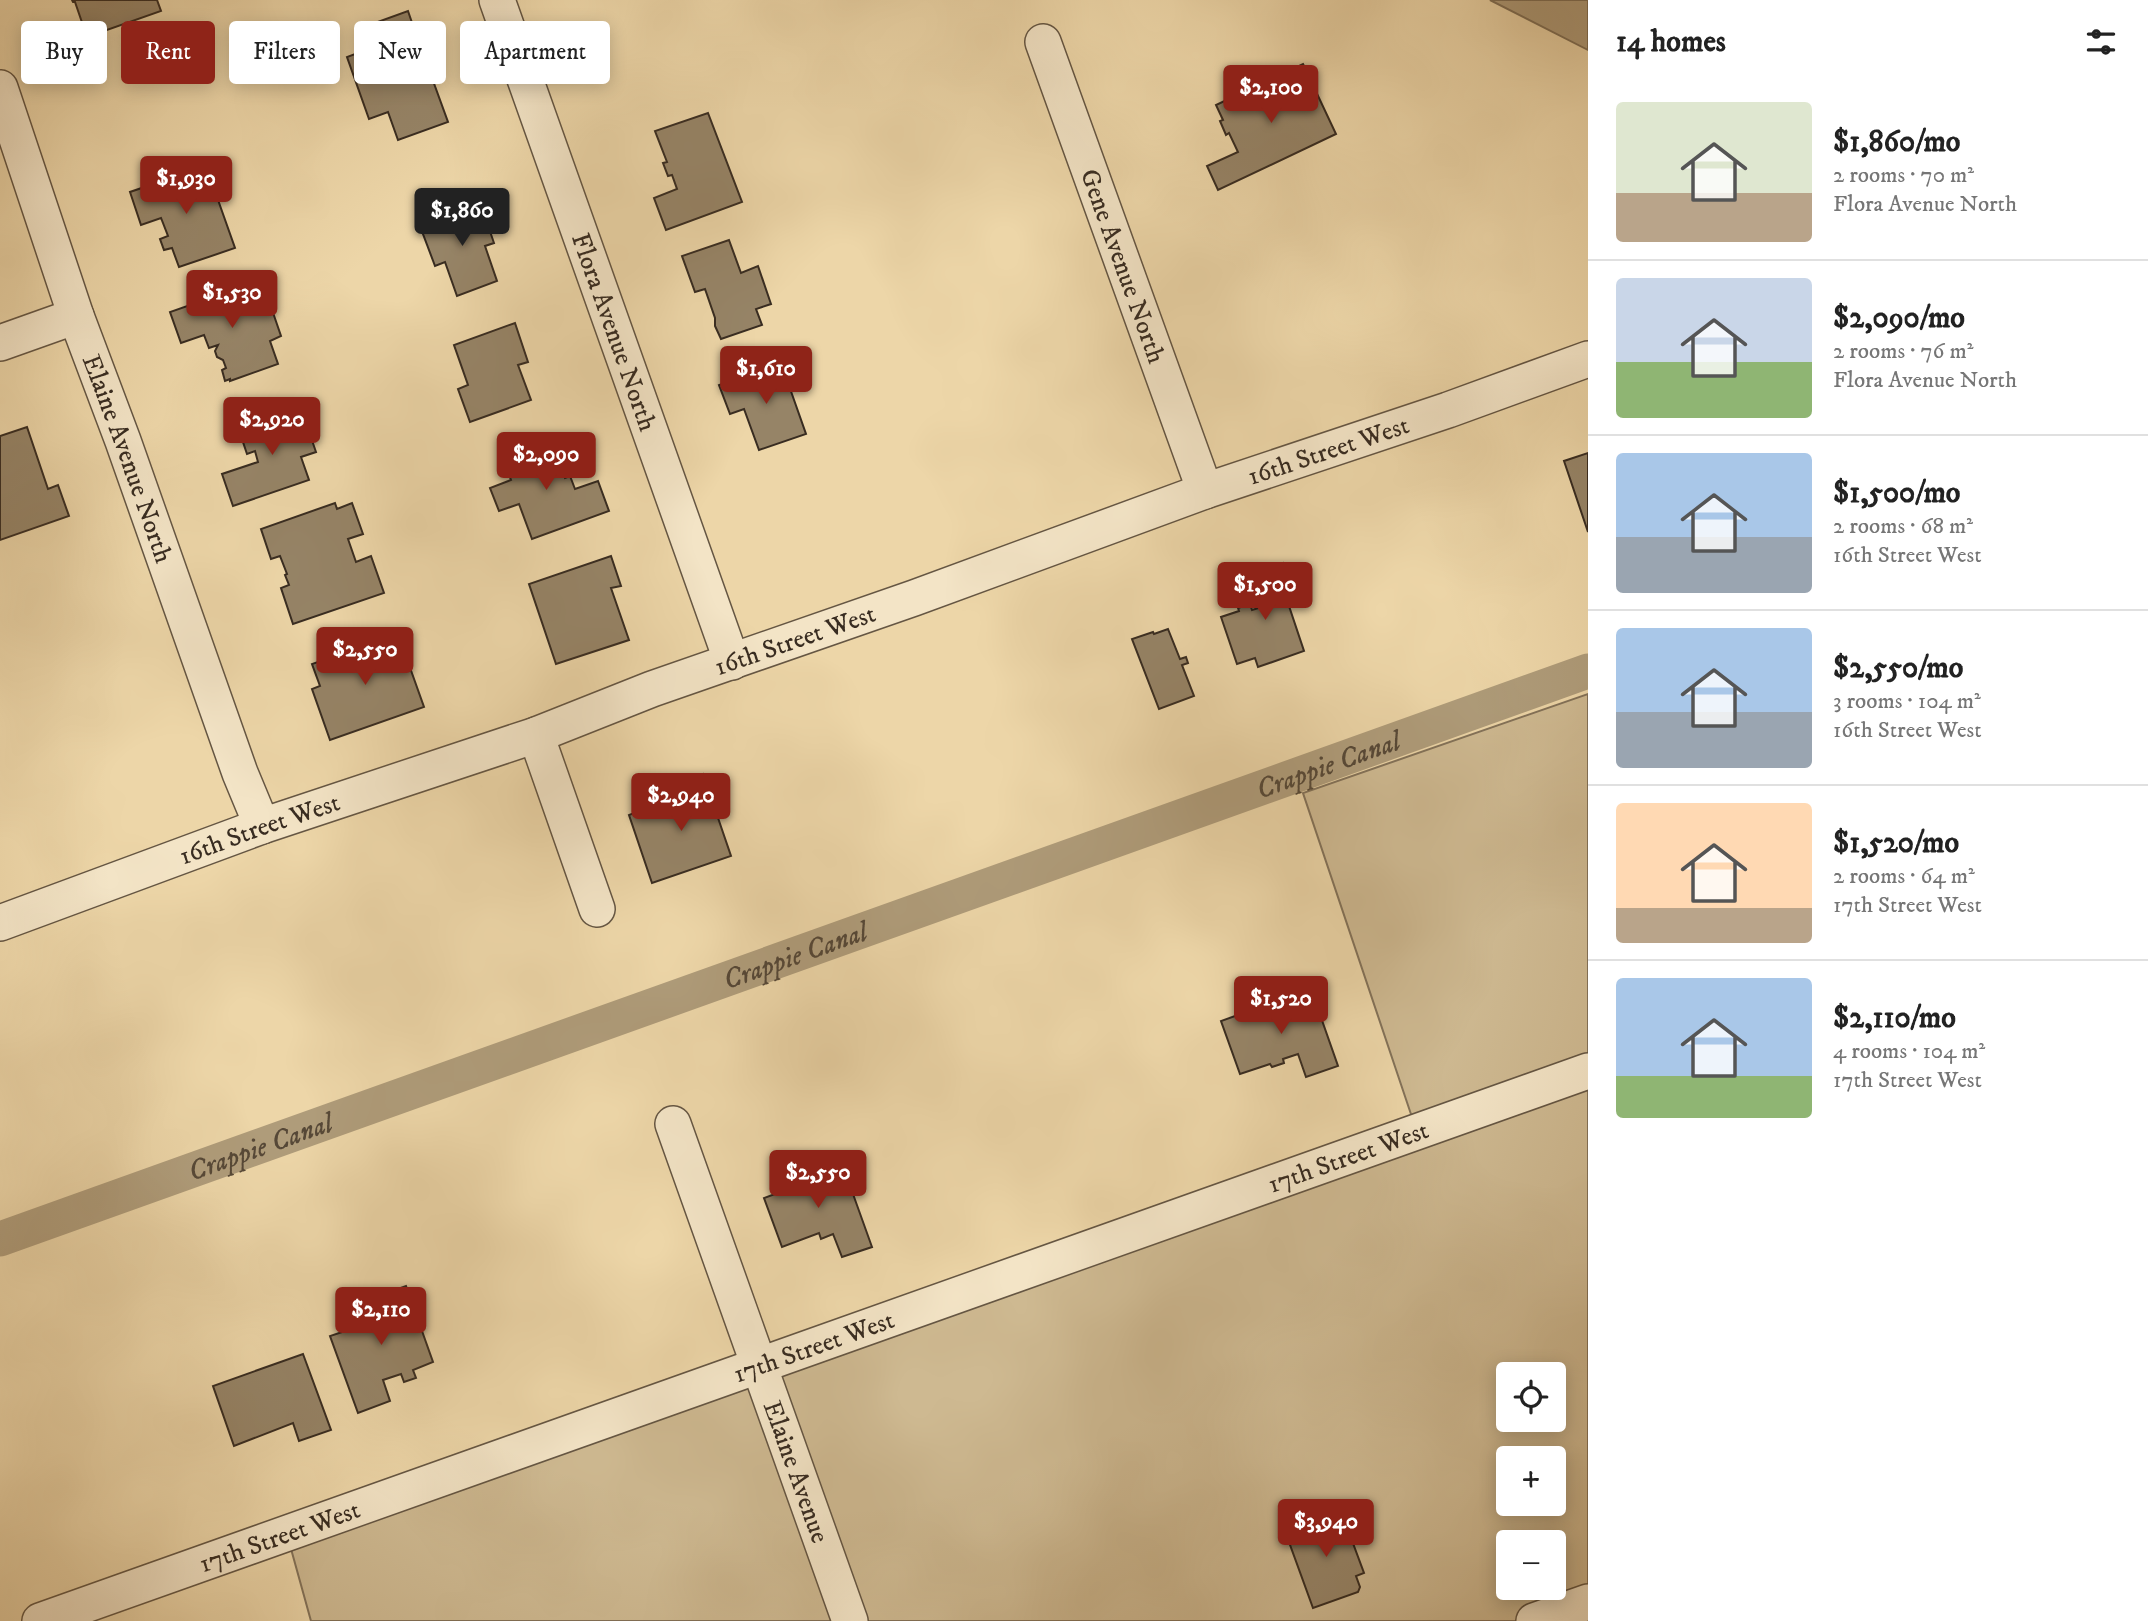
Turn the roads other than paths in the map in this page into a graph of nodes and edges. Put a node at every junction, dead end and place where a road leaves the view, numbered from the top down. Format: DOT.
graph roads {
  1 [pos="497,0"];
  2 [pos="1043,42"];
  3 [pos="0,88"];
  4 [pos="76,316"];
  5 [pos="0,343"];
  6 [pos="1588,359"];
  7 [pos="1205,491"];
  8 [pos="732,662"];
  9 [pos="536,735"];
  10 [pos="262,826"];
  11 [pos="597,909"];
  12 [pos="0,923"];
  13 [pos="1588,1071"];
  14 [pos="673,1124"];
  15 [pos="758,1366"];
  16 [pos="1588,1602"];
  17 [pos="40,1621"];
  18 [pos="849,1621"];
  19 [pos="1534,1621"];
  1 -- 8 [label="street, Flora Avenue North"];
  2 -- 7 [label="street, Gene Avenue North"];
  3 -- 4 [label="street, Elaine Avenue North"];
  4 -- 5 [label="street"];
  4 -- 10 [label="street, Elaine Avenue North"];
  6 -- 7 [label="street, 16th Street West"];
  7 -- 8 [label="street, 16th Street West"];
  8 -- 9 [label="street, 16th Street West"];
  9 -- 10 [label="street, 16th Street West"];
  9 -- 11 [label="street"];
  10 -- 12 [label="street, 16th Street West"];
  13 -- 15 [label="street, 17th Street West"];
  14 -- 15 [label="street, Elaine Avenue"];
  15 -- 17 [label="street, 17th Street West"];
  15 -- 18 [label="street, Elaine Avenue"];
  16 -- 19 [label="street"];
}
